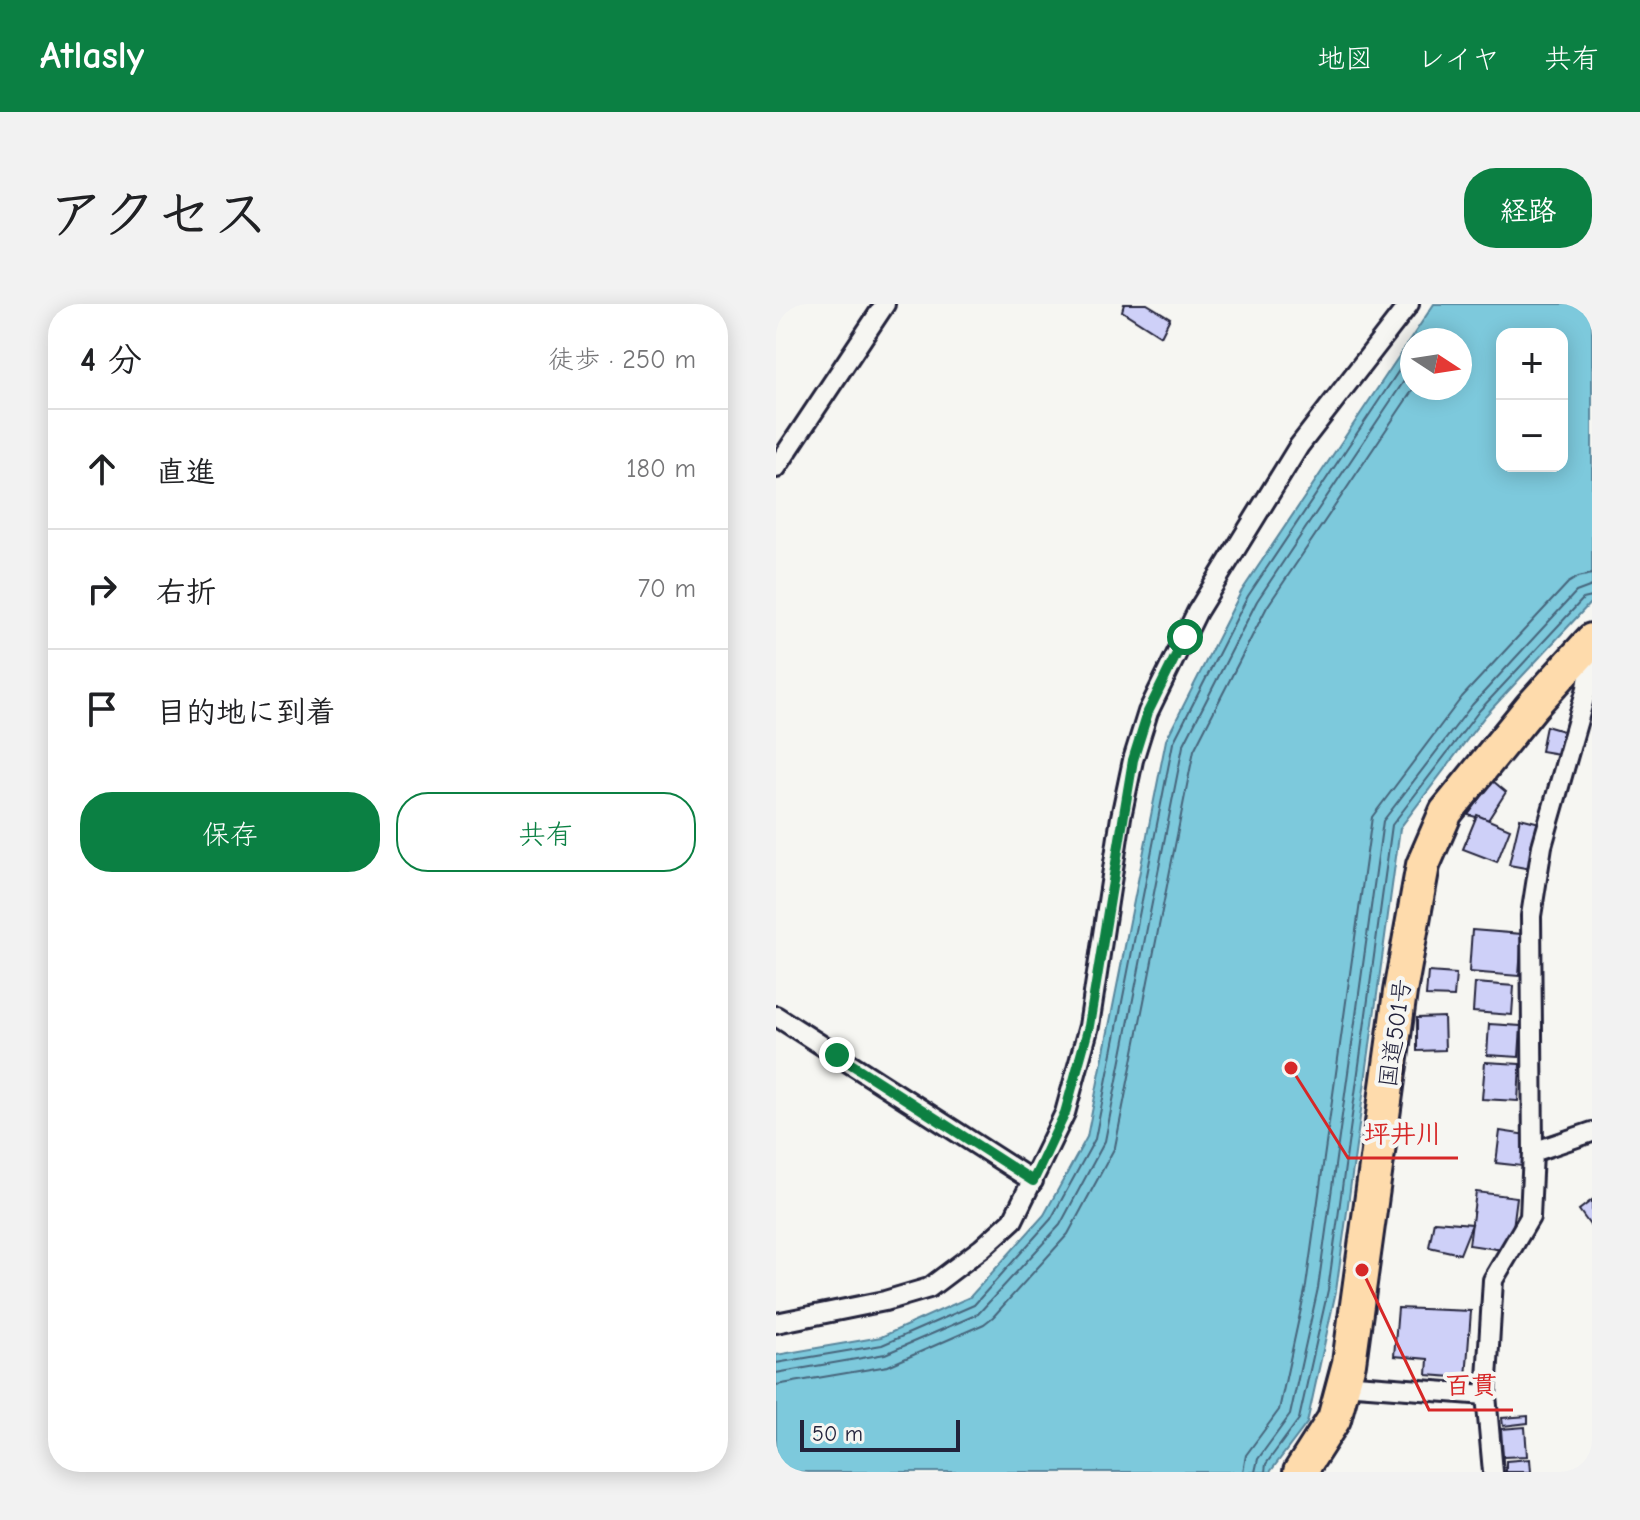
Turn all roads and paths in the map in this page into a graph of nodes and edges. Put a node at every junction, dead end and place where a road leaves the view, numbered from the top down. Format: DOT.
graph roads {
  1 [pos="885,304"];
  2 [pos="1409,304"];
  3 [pos="776,468"];
  4 [pos="1592,640"];
  5 [pos="1592,656"];
  6 [pos="776,1016"];
  7 [pos="1592,1132"];
  8 [pos="1533,1152"];
  9 [pos="1033,1181"];
  10 [pos="776,1323"];
  11 [pos="1343,1384"];
  12 [pos="1486,1395"];
  13 [pos="1300,1472"];
  14 [pos="1493,1472"];
  1 -- 3 [label="street"];
  2 -- 9 [label="street"];
  4 -- 11 [label="highway, 国道501号"];
  5 -- 8 [label="street"];
  6 -- 9 [label="street"];
  7 -- 8 [label="street"];
  8 -- 12 [label="street"];
  9 -- 10 [label="street"];
  11 -- 12 [label="street"];
  11 -- 13 [label="highway, 国道501号"];
  12 -- 14 [label="street"];
}
